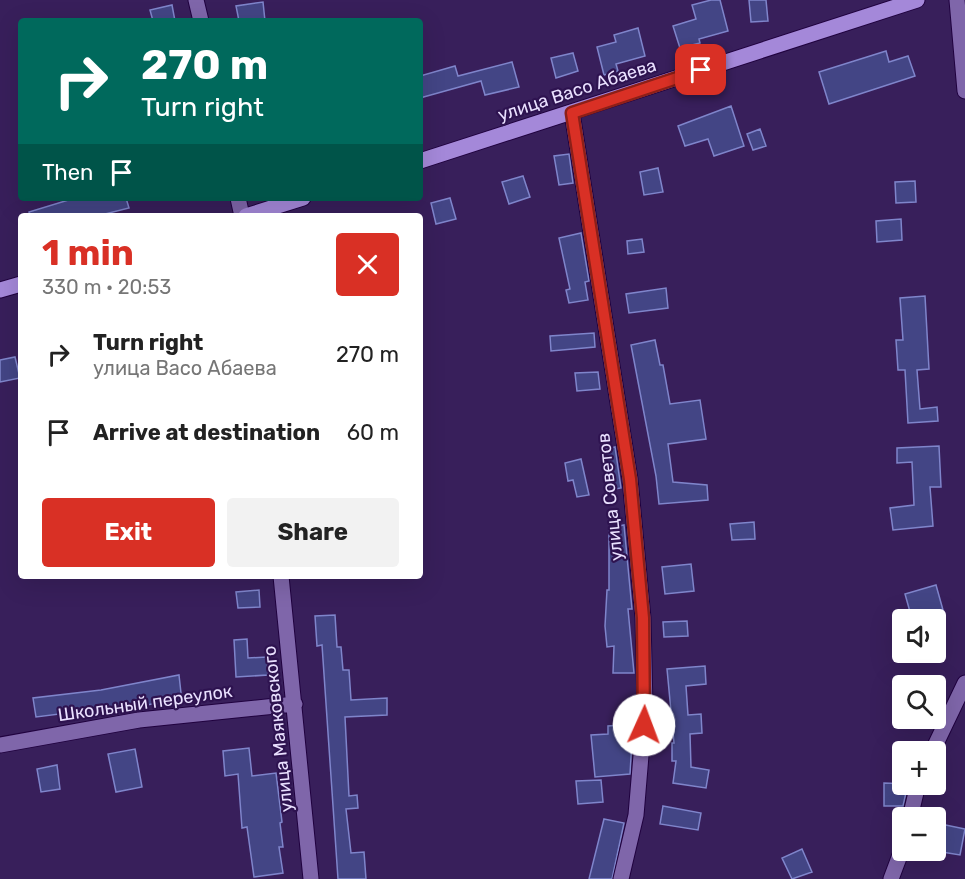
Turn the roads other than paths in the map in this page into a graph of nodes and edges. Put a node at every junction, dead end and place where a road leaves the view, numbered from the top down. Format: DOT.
graph roads {
  1 [pos="196,0"];
  2 [pos="917,0"];
  3 [pos="957,0"];
  4 [pos="200,18"];
  5 [pos="965,90"];
  6 [pos="572,113"];
  7 [pos="423,160"];
  8 [pos="293,201"];
  9 [pos="254,213"];
  10 [pos="18,285"];
  11 [pos="0,290"];
  12 [pos="281,579"];
  13 [pos="965,683"];
  14 [pos="295,704"];
  15 [pos="937,741"];
  16 [pos="0,745"];
  17 [pos="898,861"];
  18 [pos="311,879"];
  19 [pos="621,879"];
  20 [pos="891,879"];
  1 -- 4 [label="street"];
  2 -- 6 [label="main road, улица Васо Абаева"];
  3 -- 5 [label="street"];
  6 -- 7 [label="main road, улица Васо Абаева"];
  6 -- 19 [label="street, улица Советов"];
  8 -- 9 [label="main road"];
  10 -- 11 [label="main road"];
  12 -- 14 [label="street, улица Маяковского"];
  13 -- 15 [label="street"];
  14 -- 16 [label="street, Школьный переулок"];
  14 -- 18 [label="street, улица Маяковского"];
  17 -- 20 [label="street"];
}
